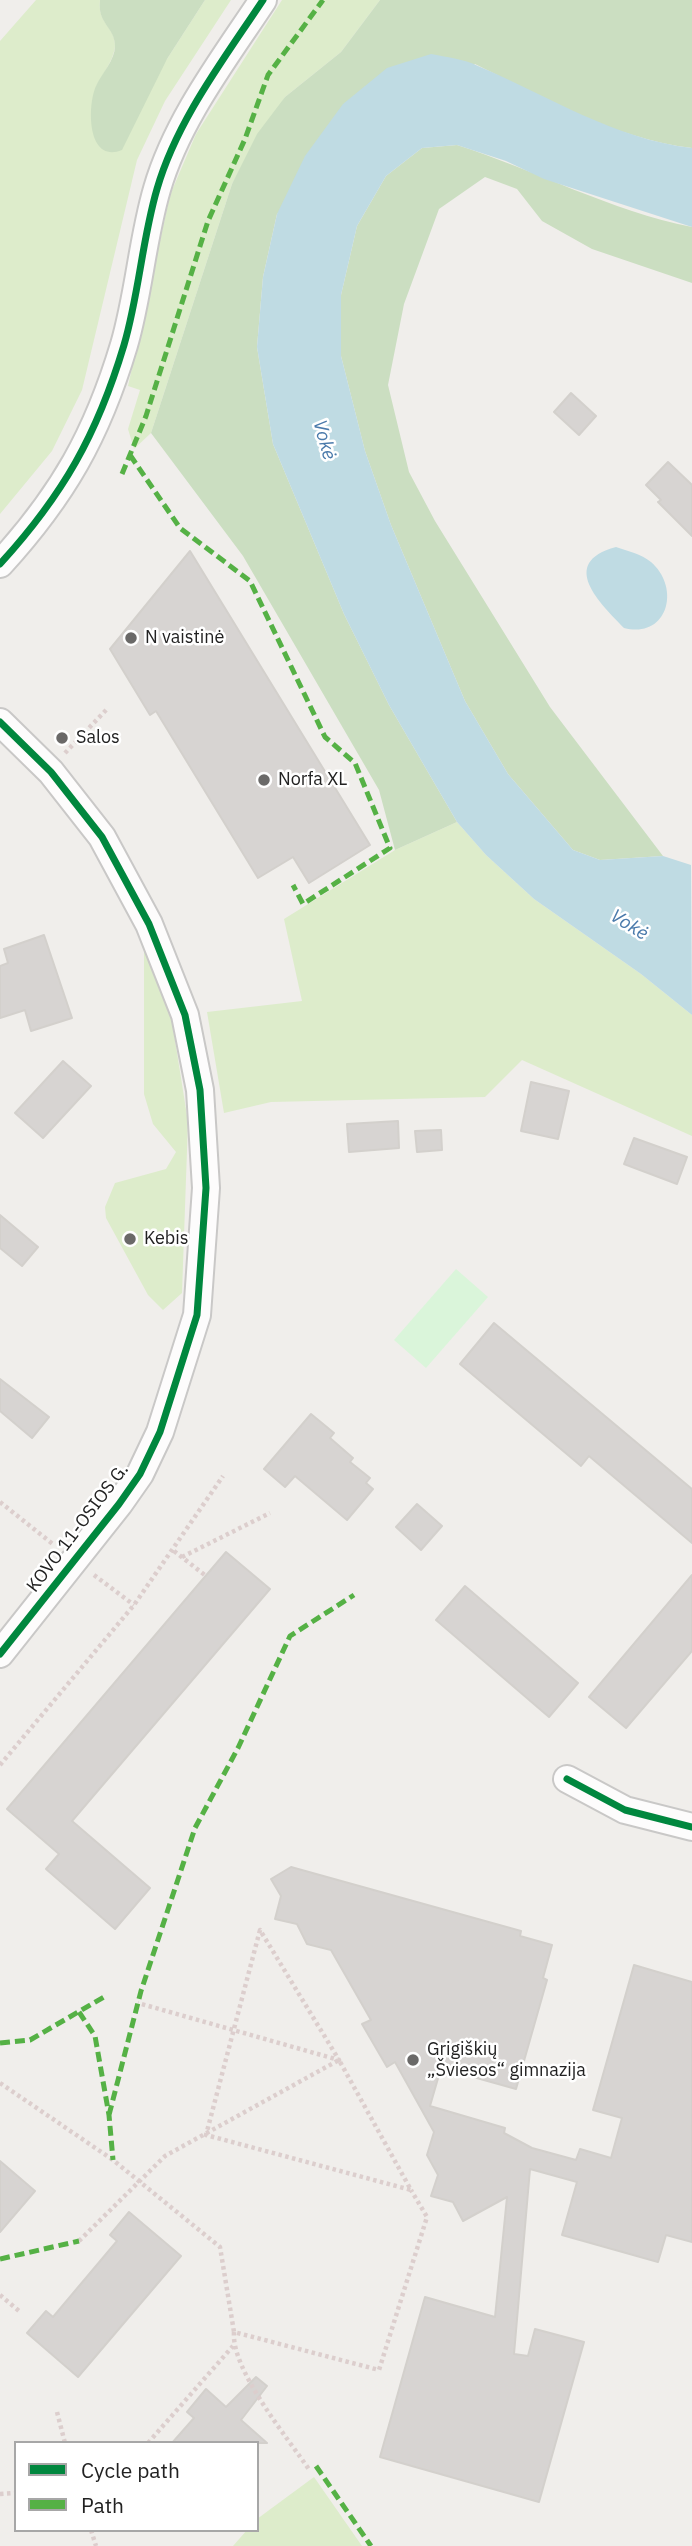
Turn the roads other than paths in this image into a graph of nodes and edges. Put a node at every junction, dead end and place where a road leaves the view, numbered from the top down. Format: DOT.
graph roads {
  1 [pos="263,0"];
  2 [pos="0,564"];
  3 [pos="0,722"];
  4 [pos="0,1654"];
  5 [pos="567,1779"];
  6 [pos="692,1827"];
  1 -- 2 [label="street"];
  3 -- 4 [label="street, KOVO 11-OSIOS G."];
  5 -- 6 [label="street"];
}
